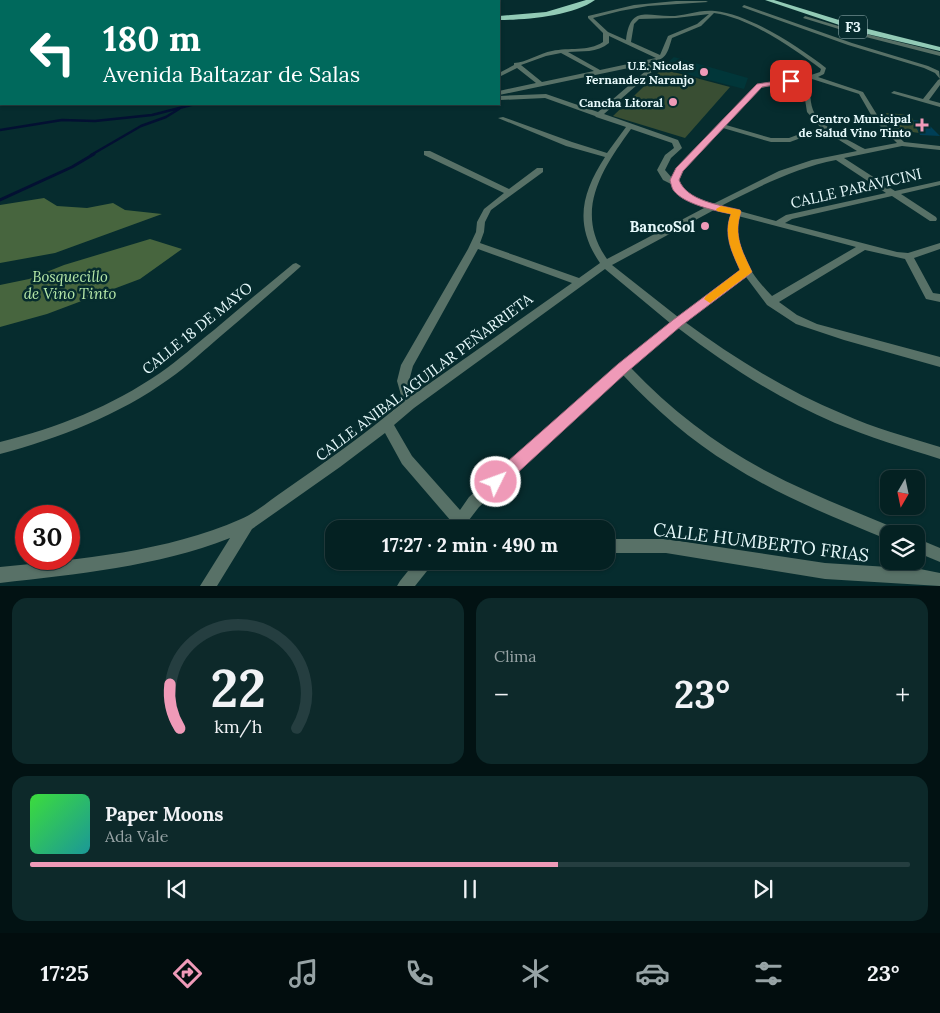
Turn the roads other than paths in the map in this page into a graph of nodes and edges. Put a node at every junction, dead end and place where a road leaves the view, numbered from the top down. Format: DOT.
graph roads {
  1 [pos="592,0"];
  2 [pos="768,0"];
  3 [pos="706,2"];
  4 [pos="744,6"];
  5 [pos="712,12"];
  6 [pos="805,16"];
  7 [pos="500,18"];
  8 [pos="606,33"];
  9 [pos="628,43"];
  10 [pos="940,49"];
  11 [pos="561,50"];
  12 [pos="940,54"];
  13 [pos="661,58"];
  14 [pos="516,64"];
  15 [pos="645,64"];
  16 [pos="598,72"];
  17 [pos="500,74"];
  18 [pos="812,77"];
  19 [pos="940,79"];
  20 [pos="801,80"];
  21 [pos="541,84"];
  22 [pos="500,93"];
  23 [pos="894,93"];
  24 [pos="500,98"];
  25 [pos="925,101"];
  26 [pos="940,105"];
  27 [pos="598,116"];
  28 [pos="501,118"];
  29 [pos="722,126"];
  30 [pos="629,127"];
  31 [pos="828,129"];
  32 [pos="902,144"];
  33 [pos="940,148"];
  34 [pos="864,152"];
  35 [pos="427,153"];
  36 [pos="610,156"];
  37 [pos="837,157"];
  38 [pos="540,170"];
  39 [pos="674,183"];
  40 [pos="940,183"];
  41 [pos="511,193"];
  42 [pos="894,193"];
  43 [pos="713,208"];
  44 [pos="736,212"];
  45 [pos="933,219"];
  46 [pos="779,223"];
  47 [pos="475,245"];
  48 [pos="865,246"];
  49 [pos="940,246"];
  50 [pos="908,256"];
  51 [pos="605,264"];
  52 [pos="296,266"];
  53 [pos="746,272"];
  54 [pos="581,282"];
  55 [pos="935,297"];
  56 [pos="771,302"];
  57 [pos="677,323"];
  58 [pos="940,362"];
  59 [pos="623,368"];
  60 [pos="410,404"];
  61 [pos="387,424"];
  62 [pos="0,448"];
  63 [pos="940,453"];
  64 [pos="455,520"];
  65 [pos="464,520"];
  66 [pos="246,524"];
  67 [pos="880,529"];
  68 [pos="615,546"];
  69 [pos="925,549"];
  70 [pos="940,555"];
  71 [pos="418,570"];
  72 [pos="0,575"];
  73 [pos="940,581"];
  74 [pos="208,586"];
  75 [pos="405,586"];
  1 -- 7 [label="highway"];
  2 -- 10 [label="highway, F3"];
  3 -- 8 [label="street"];
  4 -- 19 [label="street"];
  5 -- 9 [label="street"];
  5 -- 13 [label="street"];
  5 -- 18 [label="street"];
  6 -- 12 [label="street"];
  8 -- 9 [label="street"];
  8 -- 11 [label="street"];
  9 -- 13 [label="street"];
  11 -- 14 [label="street"];
  11 -- 16 [label="street"];
  13 -- 15 [label="street"];
  14 -- 17 [label="street"];
  14 -- 21 [label="street"];
  15 -- 16 [label="street"];
  15 -- 27 [label="street"];
  16 -- 21 [label="street"];
  18 -- 20 [label="street"];
  18 -- 32 [label="street"];
  19 -- 25 [label="street"];
  20 -- 29 [label="street"];
  20 -- 31 [label="street"];
  21 -- 22 [label="street"];
  23 -- 25 [label="street"];
  24 -- 27 [label="street"];
  25 -- 26 [label="street"];
  27 -- 30 [label="street"];
  28 -- 36 [label="street"];
  29 -- 31 [label="street"];
  29 -- 39 [label="street"];
  30 -- 36 [label="street"];
  30 -- 39 [label="street"];
  31 -- 34 [label="street"];
  32 -- 33 [label="street, CALLE ANIBAL AGUILAR PEÑARRIETA"];
  32 -- 34 [label="street, CALLE ANIBAL AGUILAR PEÑARRIETA"];
  34 -- 37 [label="street, CALLE ANIBAL AGUILAR PEÑARRIETA"];
  35 -- 41 [label="street"];
  36 -- 51 [label="street"];
  37 -- 42 [label="street"];
  37 -- 43 [label="street, CALLE ANIBAL AGUILAR PEÑARRIETA"];
  38 -- 41 [label="street"];
  39 -- 43 [label="street"];
  40 -- 42 [label="street, CALLE PARAVICINI"];
  41 -- 47 [label="street"];
  42 -- 45 [label="street"];
  42 -- 46 [label="street, CALLE PARAVICINI"];
  43 -- 44 [label="street"];
  43 -- 51 [label="street, CALLE ANIBAL AGUILAR PEÑARRIETA"];
  44 -- 46 [label="street"];
  44 -- 53 [label="street"];
  46 -- 48 [label="street"];
  47 -- 54 [label="street"];
  47 -- 60 [label="street"];
  48 -- 50 [label="street"];
  48 -- 56 [label="street"];
  49 -- 50 [label="street"];
  50 -- 55 [label="street"];
  51 -- 54 [label="street, CALLE ANIBAL AGUILAR PEÑARRIETA"];
  51 -- 57 [label="street"];
  52 -- 62 [label="street, CALLE 18 DE MAYO"];
  53 -- 56 [label="street"];
  53 -- 57 [label="street"];
  54 -- 60 [label="street, CALLE ANIBAL AGUILAR PEÑARRIETA"];
  56 -- 58 [label="street"];
  57 -- 59 [label="street"];
  57 -- 63 [label="street"];
  59 -- 65 [label="street"];
  59 -- 67 [label="street"];
  60 -- 61 [label="street, CALLE ANIBAL AGUILAR PEÑARRIETA"];
  61 -- 64 [label="street"];
  61 -- 66 [label="street, CALLE ANIBAL AGUILAR PEÑARRIETA"];
  66 -- 72 [label="street, CALLE ANIBAL AGUILAR PEÑARRIETA"];
  66 -- 74 [label="street"];
  68 -- 73 [label="street, CALLE HUMBERTO FRIAS"];
  69 -- 70 [label="street"];
  71 -- 75 [label="street"];
}
